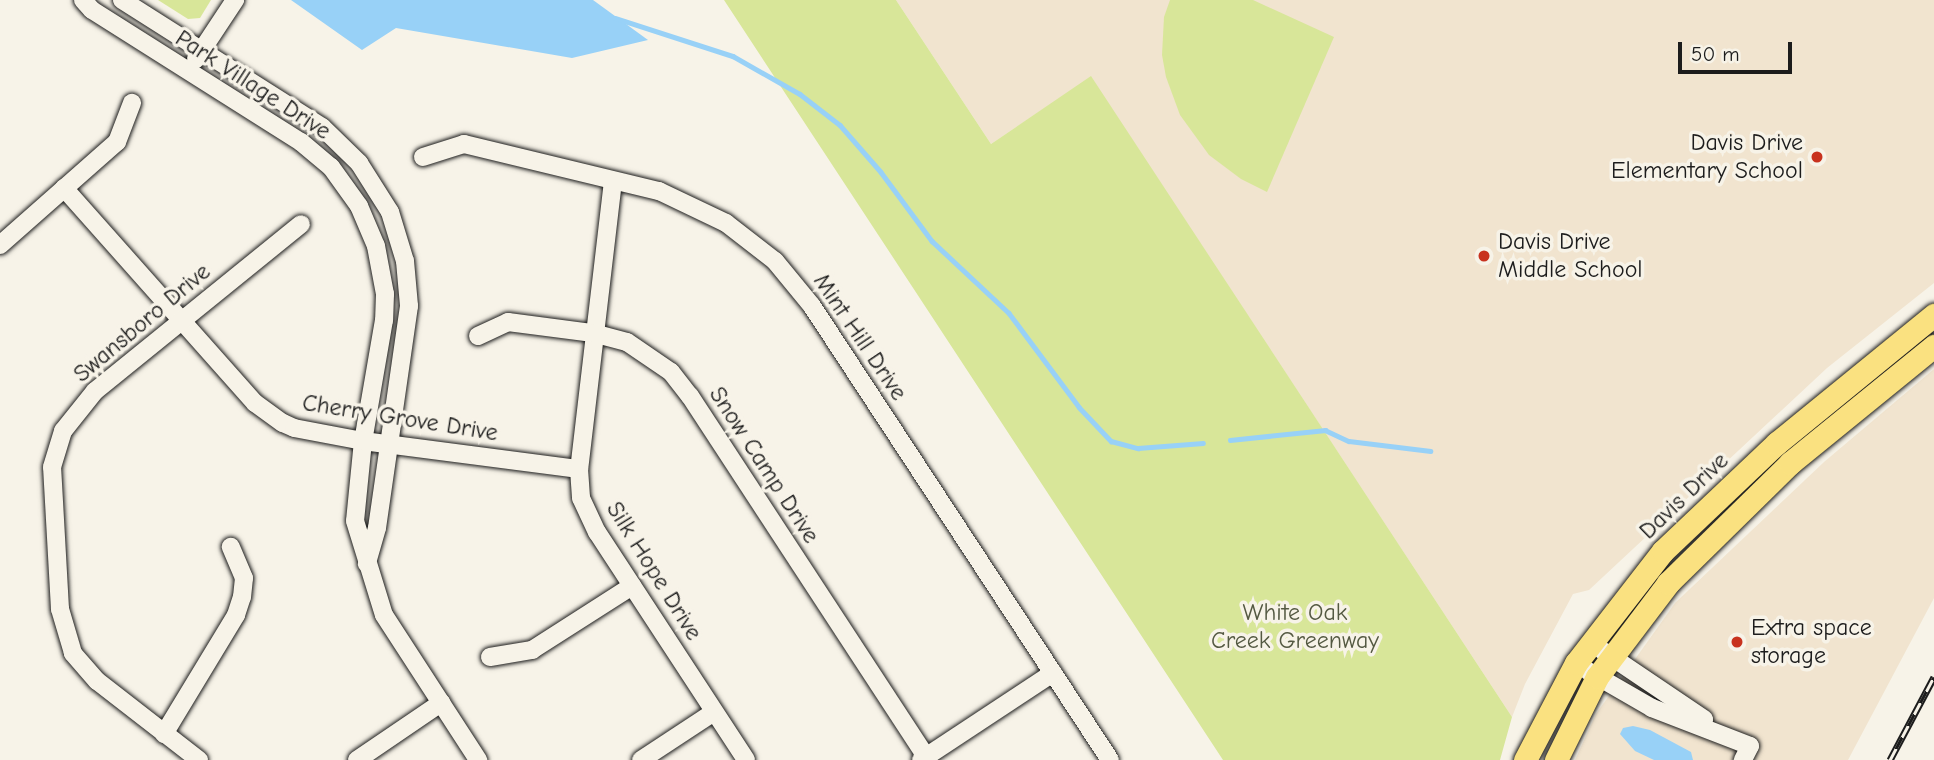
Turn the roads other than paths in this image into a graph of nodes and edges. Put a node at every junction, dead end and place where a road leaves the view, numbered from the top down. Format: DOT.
graph roads {
  1 [pos="83,0"];
  2 [pos="122,0"];
  3 [pos="234,0"];
  4 [pos="202,51"];
  5 [pos="188,71"];
  6 [pos="132,103"];
  7 [pos="423,157"];
  8 [pos="613,181"];
  9 [pos="64,188"];
  10 [pos="301,224"];
  11 [pos="0,245"];
  12 [pos="1934,315"];
  13 [pos="181,322"];
  14 [pos="593,333"];
  15 [pos="478,336"];
  16 [pos="1934,346"];
  17 [pos="363,441"];
  18 [pos="390,444"];
  19 [pos="579,469"];
  20 [pos="231,547"];
  21 [pos="367,564"];
  22 [pos="632,586"];
  23 [pos="1591,641"];
  24 [pos="490,657"];
  25 [pos="1612,658"];
  26 [pos="1576,663"];
  27 [pos="1054,673"];
  28 [pos="1597,677"];
  29 [pos="441,703"];
  30 [pos="714,712"];
  31 [pos="164,734"];
  32 [pos="1734,738"];
  33 [pos="925,759"];
  34 [pos="199,760"];
  35 [pos="357,760"];
  36 [pos="478,760"];
  37 [pos="641,760"];
  38 [pos="746,760"];
  39 [pos="1110,760"];
  40 [pos="1525,760"];
  41 [pos="1556,760"];
  42 [pos="1743,760"];
  1 -- 5 [label="street, Park Village Drive"];
  2 -- 4 [label="street, Park Village Drive"];
  3 -- 4 [label="street"];
  4 -- 5 [label="street"];
  4 -- 18 [label="street, Park Village Drive"];
  5 -- 17 [label="street, Park Village Drive"];
  6 -- 9 [label="street"];
  7 -- 8 [label="street, Mint Hill Drive"];
  8 -- 14 [label="street, Silk Hope Drive"];
  8 -- 27 [label="street, Mint Hill Drive"];
  9 -- 11 [label="street"];
  9 -- 13 [label="street, Cherry Grove Drive"];
  10 -- 13 [label="street, Swansboro Drive"];
  12 -- 23 [label="main road, Davis Drive"];
  13 -- 17 [label="street, Cherry Grove Drive"];
  13 -- 31 [label="street, Swansboro Drive"];
  14 -- 15 [label="street, Snow Camp Drive"];
  14 -- 19 [label="street, Silk Hope Drive"];
  14 -- 33 [label="street, Snow Camp Drive"];
  16 -- 25 [label="main road, Davis Drive"];
  17 -- 18 [label="street, Cherry Grove Drive"];
  17 -- 21 [label="street, Park Village Drive"];
  18 -- 19 [label="street, Cherry Grove Drive"];
  18 -- 21 [label="street, Park Village Drive"];
  19 -- 22 [label="street, Silk Hope Drive"];
  20 -- 31 [label="street"];
  21 -- 29 [label="street, Park Village Drive"];
  22 -- 24 [label="street"];
  22 -- 30 [label="street, Silk Hope Drive"];
  23 -- 25 [label="street"];
  23 -- 26 [label="main road, Davis Drive"];
  25 -- 28 [label="main road, Davis Drive"];
  25 -- 32 [label="street"];
  26 -- 28 [label="street"];
  26 -- 40 [label="main road, Davis Drive"];
  27 -- 33 [label="street"];
  27 -- 39 [label="street, Mint Hill Drive"];
  28 -- 32 [label="street"];
  28 -- 41 [label="main road, Davis Drive"];
  29 -- 35 [label="street"];
  29 -- 36 [label="street, Park Village Drive"];
  30 -- 37 [label="street"];
  30 -- 38 [label="street, Silk Hope Drive"];
  31 -- 34 [label="street, Swansboro Drive"];
  32 -- 42 [label="street"];
}
